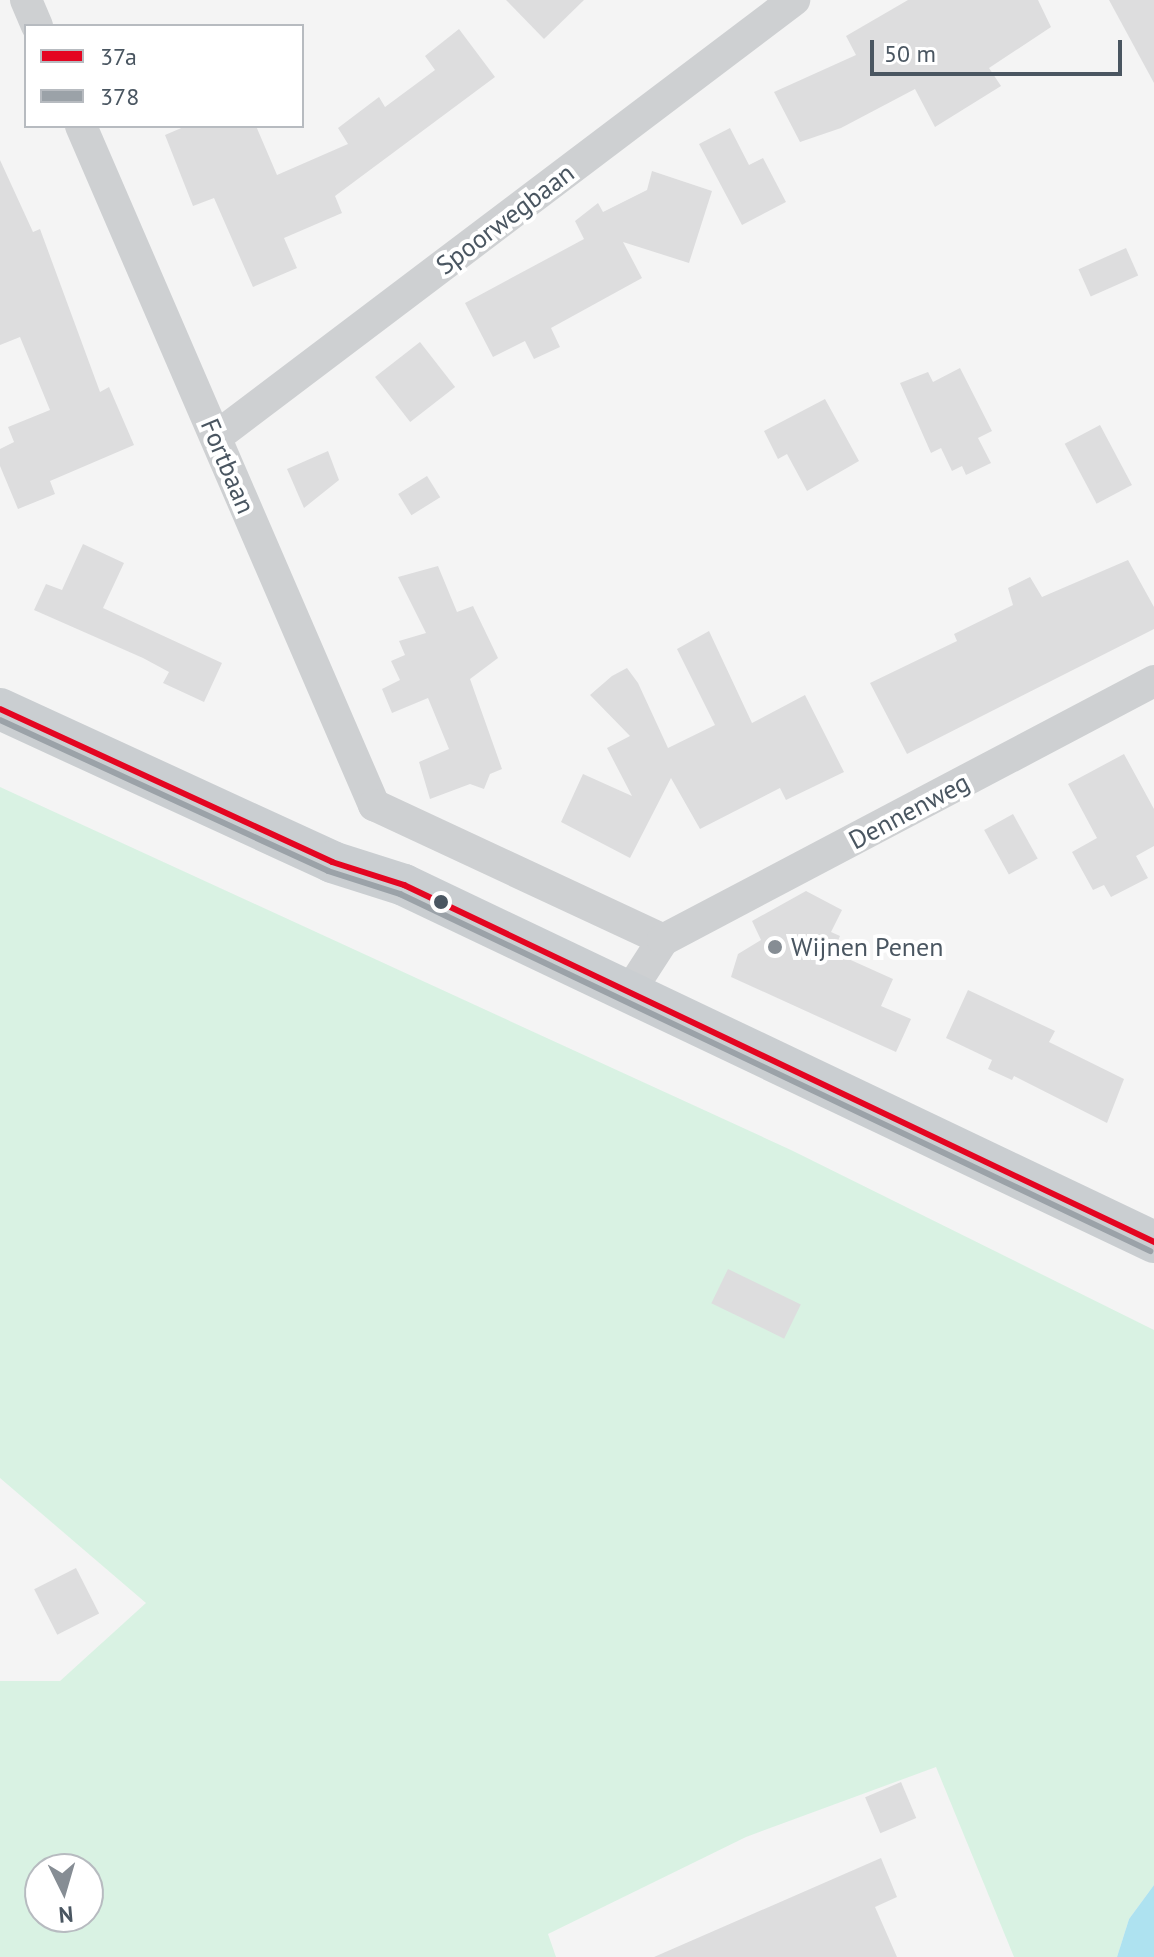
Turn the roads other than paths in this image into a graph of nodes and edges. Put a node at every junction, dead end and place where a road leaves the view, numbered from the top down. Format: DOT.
graph roads {
  1 [pos="26,0"];
  2 [pos="794,0"];
  3 [pos="36,24"];
  4 [pos="82,128"];
  5 [pos="216,437"];
  6 [pos="1154,681"];
  7 [pos="0,709"];
  8 [pos="663,940"];
  9 [pos="628,994"];
  10 [pos="1151,1235"];
  1 -- 3 [label="street"];
  2 -- 5 [label="street, Spoorwegbaan"];
  4 -- 5 [label="street, Fortbaan"];
  5 -- 8 [label="street, Fortbaan"];
  6 -- 8 [label="street, Dennenweg"];
  7 -- 9 [label="main road"];
  8 -- 9 [label="street"];
  9 -- 10 [label="main road"];
}
